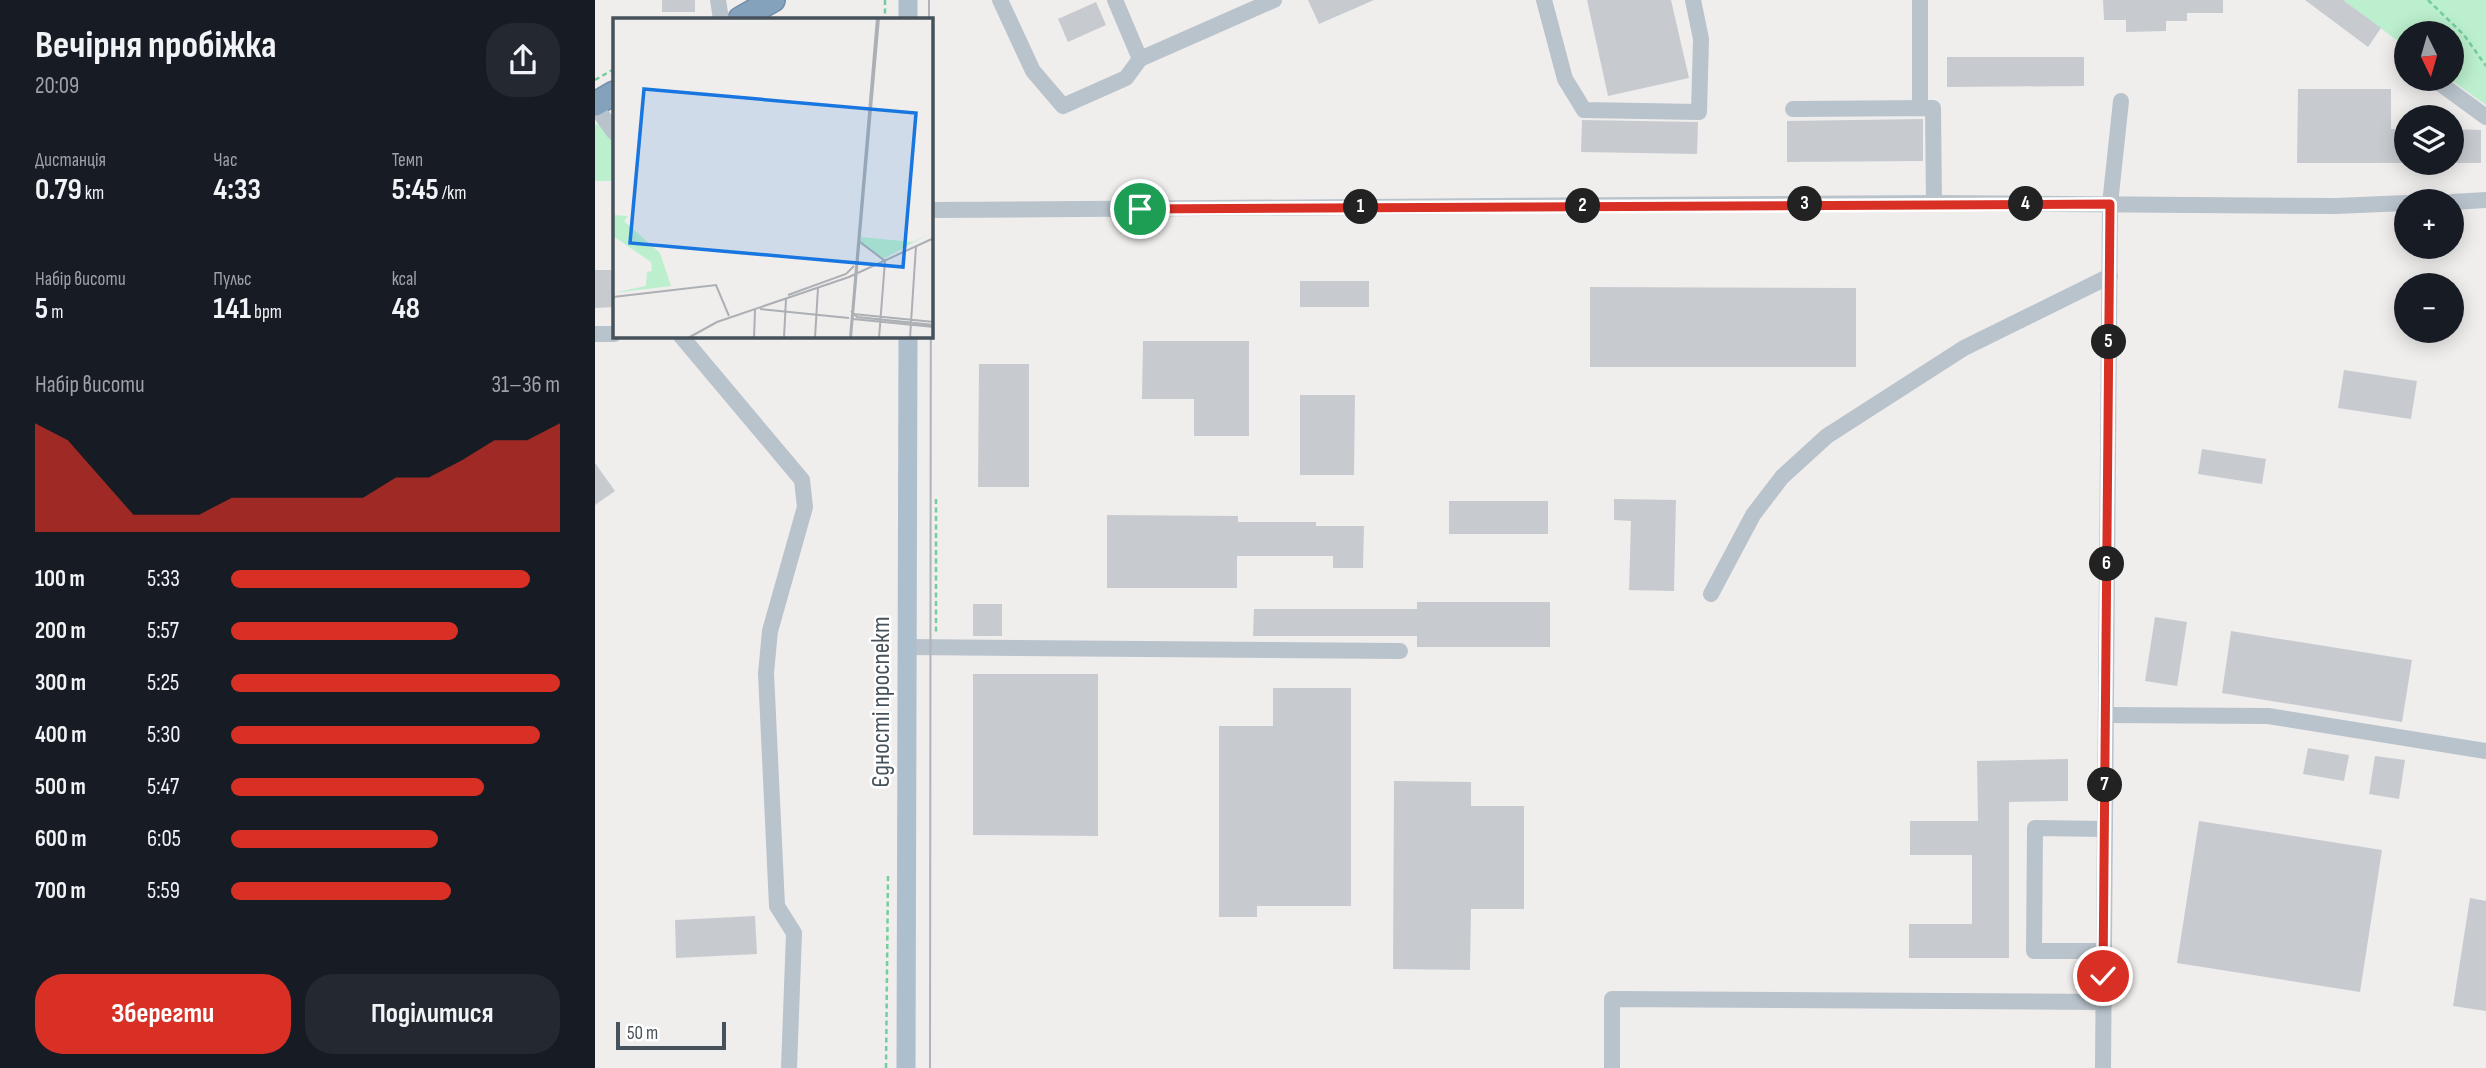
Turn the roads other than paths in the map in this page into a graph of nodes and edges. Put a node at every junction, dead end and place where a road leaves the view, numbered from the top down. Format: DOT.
graph roads {
  1 [pos="718,0"];
  2 [pos="773,0"];
  3 [pos="908,0"];
  4 [pos="1000,0"];
  5 [pos="1115,0"];
  6 [pos="1274,0"];
  7 [pos="1543,0"];
  8 [pos="1692,0"];
  9 [pos="1920,0"];
  10 [pos="721,18"];
  11 [pos="742,18"];
  12 [pos="908,18"];
  13 [pos="1140,59"];
  14 [pos="2450,91"];
  15 [pos="613,94"];
  16 [pos="2121,101"];
  17 [pos="595,105"];
  18 [pos="1920,108"];
  19 [pos="1793,109"];
  20 [pos="2486,117"];
  21 [pos="613,131"];
  22 [pos="2486,200"];
  23 [pos="2464,201"];
  24 [pos="1934,203"];
  25 [pos="2110,204"];
  26 [pos="2394,204"];
  27 [pos="933,210"];
  28 [pos="2110,276"];
  29 [pos="595,334"];
  30 [pos="613,334"];
  31 [pos="683,338"];
  32 [pos="908,338"];
  33 [pos="1711,594"];
  34 [pos="907,647"];
  35 [pos="1400,651"];
  36 [pos="2106,715"];
  37 [pos="2486,751"];
  38 [pos="2105,829"];
  39 [pos="2104,951"];
  40 [pos="2103,1002"];
  41 [pos="789,1068"];
  42 [pos="906,1068"];
  43 [pos="1612,1068"];
  44 [pos="2103,1068"];
  1 -- 10 [label="street"];
  2 -- 11 [label="highway"];
  3 -- 12 [label="main road"];
  4 -- 13 [label="street"];
  5 -- 13 [label="street"];
  6 -- 13 [label="street"];
  7 -- 8 [label="street"];
  9 -- 18 [label="street"];
  14 -- 20 [label="street"];
  15 -- 17 [label="highway"];
  16 -- 25 [label="street"];
  17 -- 21 [label="street"];
  18 -- 19 [label="street"];
  18 -- 24 [label="street"];
  22 -- 23 [label="street"];
  24 -- 25 [label="street"];
  24 -- 27 [label="street"];
  25 -- 26 [label="street"];
  25 -- 28 [label="street"];
  28 -- 33 [label="street"];
  28 -- 36 [label="street"];
  29 -- 30 [label="street"];
  31 -- 41 [label="street"];
  32 -- 34 [label="main road, Єдності проспект"];
  34 -- 35 [label="street"];
  34 -- 42 [label="main road, Єдності проспект"];
  36 -- 37 [label="street"];
  36 -- 38 [label="street"];
  38 -- 39 [label="street"];
  38 -- 39 [label="street"];
  39 -- 40 [label="street"];
  40 -- 43 [label="street"];
  40 -- 44 [label="street"];
}
